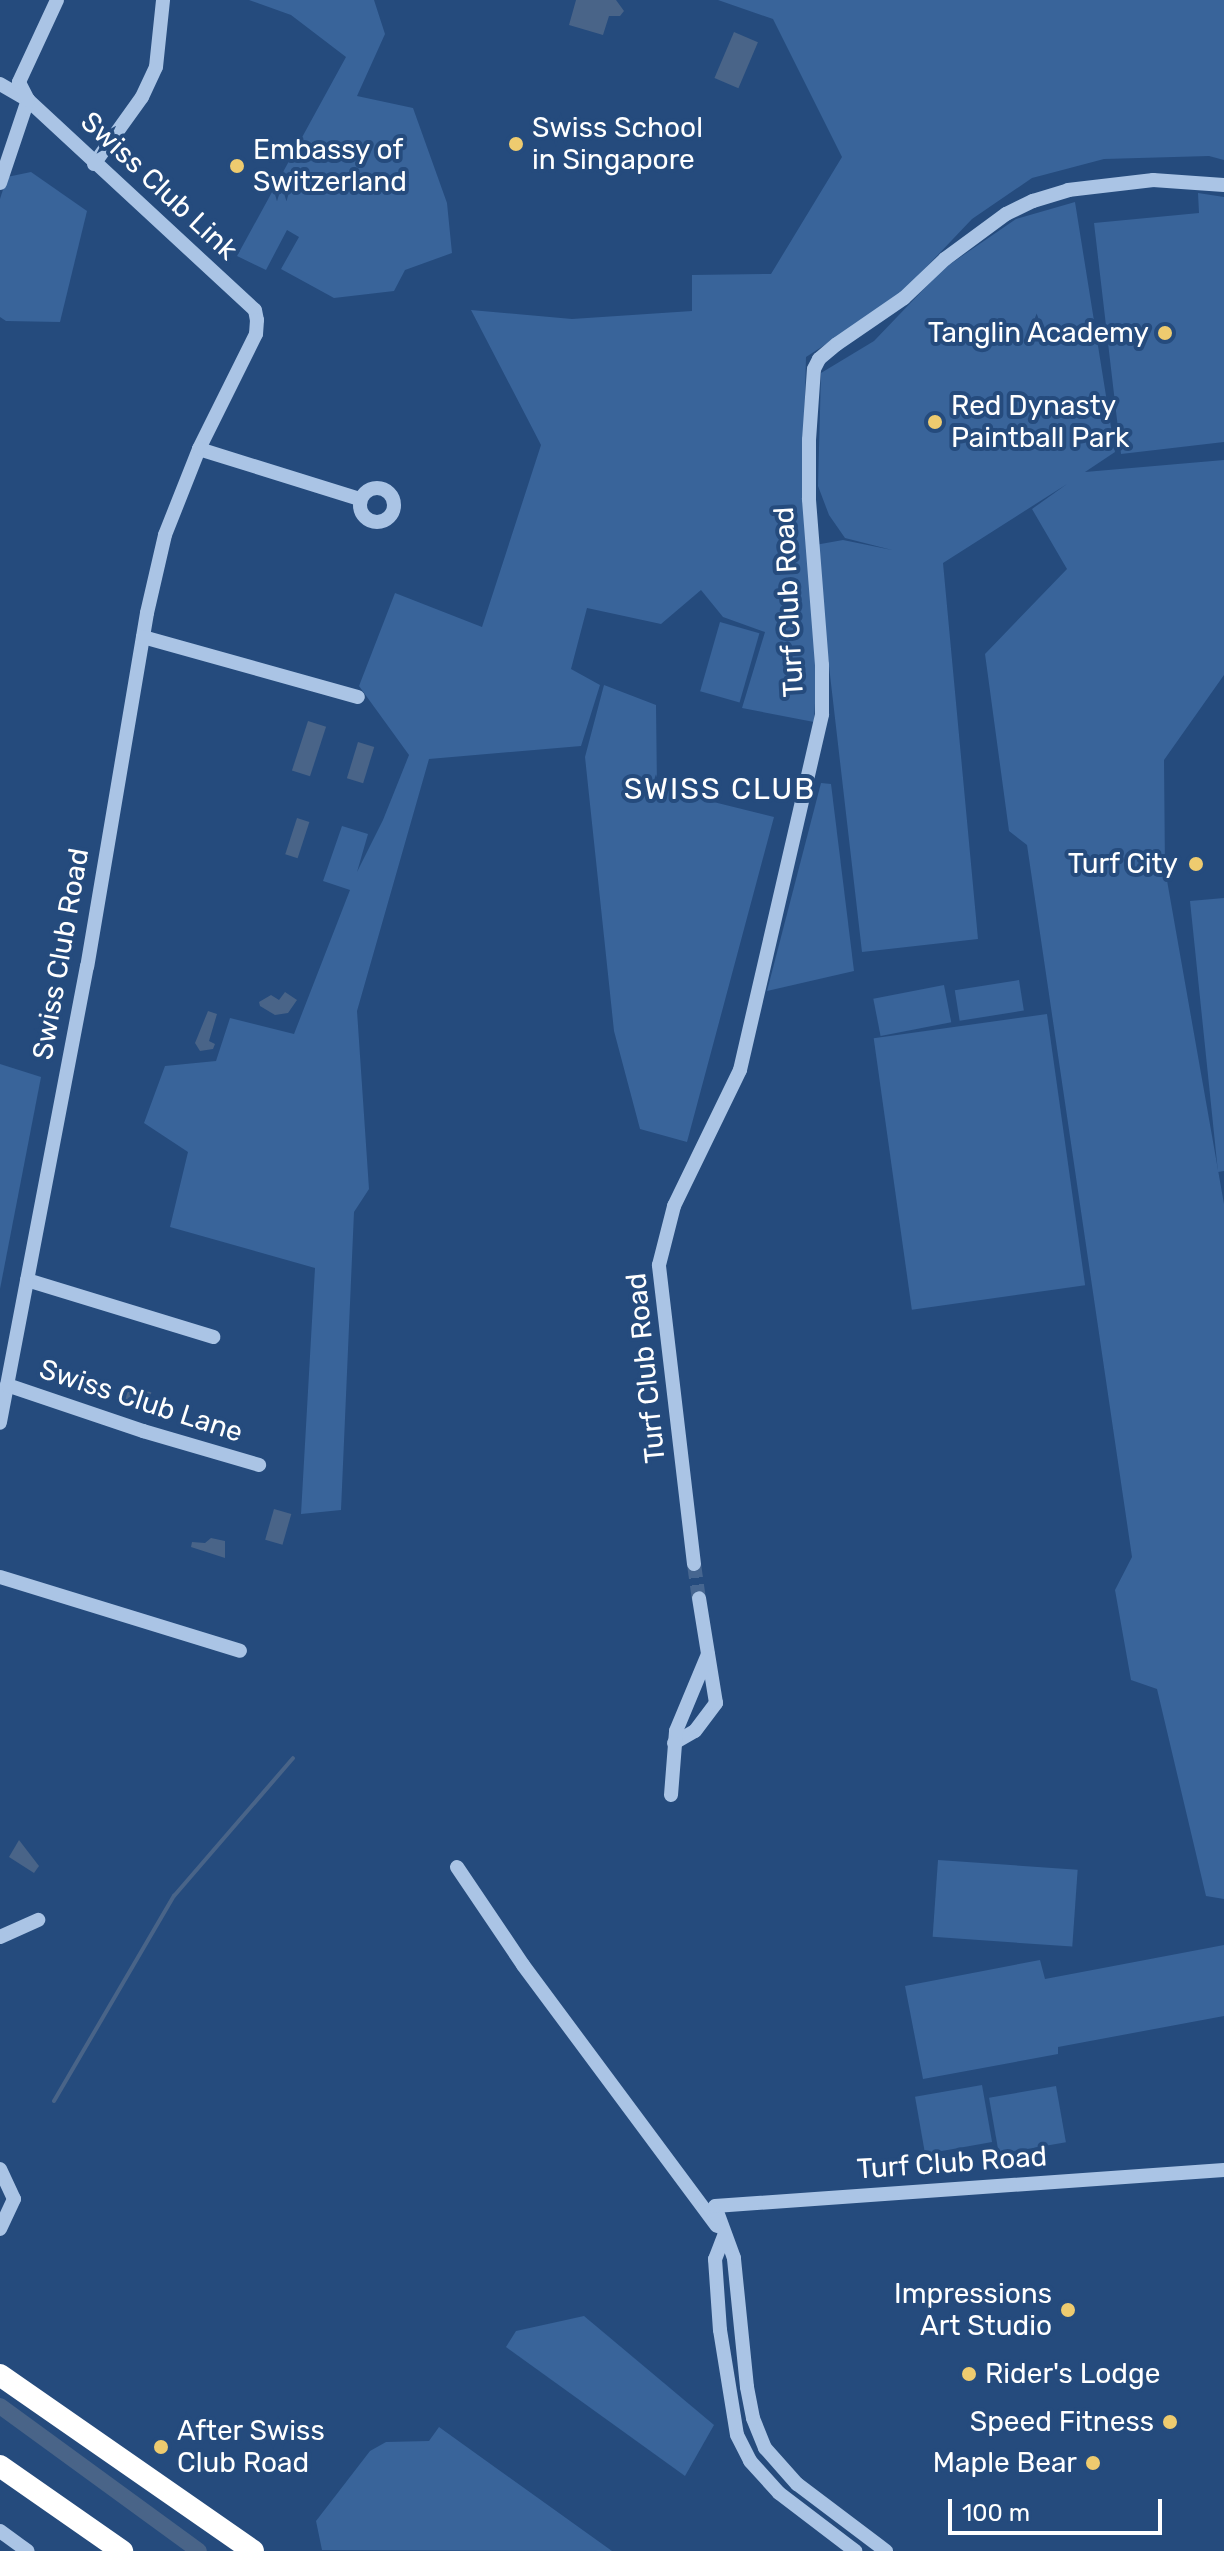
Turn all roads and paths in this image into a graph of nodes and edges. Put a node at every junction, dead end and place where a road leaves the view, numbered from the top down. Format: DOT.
graph roads {
  1 [pos="57,0"];
  2 [pos="163,0"];
  3 [pos="0,84"];
  4 [pos="28,100"];
  5 [pos="94,164"];
  6 [pos="0,183"];
  7 [pos="1224,185"];
  8 [pos="255,310"];
  9 [pos="199,449"];
  10 [pos="360,499"];
  11 [pos="143,637"];
  12 [pos="358,697"];
  13 [pos="27,1280"];
  14 [pos="213,1337"];
  15 [pos="7,1385"];
  16 [pos="0,1423"];
  17 [pos="259,1465"];
  18 [pos="694,1564"];
  19 [pos="0,1577"];
  20 [pos="699,1598"];
  21 [pos="240,1651"];
  22 [pos="708,1652"];
  23 [pos="713,1692"];
  24 [pos="686,1706"];
  25 [pos="674,1743"];
  26 [pos="671,1795"];
  27 [pos="457,1867"];
  28 [pos="38,1920"];
  29 [pos="0,1937"];
  30 [pos="0,2169"];
  31 [pos="1224,2170"];
  32 [pos="0,2229"];
  33 [pos="724,2236"];
  34 [pos="739,2310"];
  35 [pos="719,2311"];
  36 [pos="0,2375"];
  37 [pos="0,2466"];
  38 [pos="0,2483"];
  39 [pos="0,2531"];
  40 [pos="28,2551"];
  41 [pos="104,2551"];
  42 [pos="122,2551"];
  43 [pos="253,2551"];
  44 [pos="855,2551"];
  45 [pos="886,2551"];
  1 -- 4 [label="street"];
  2 -- 5 [label="street"];
  3 -- 4 [label="street, Swiss Club Link"];
  4 -- 5 [label="street, Swiss Club Link"];
  4 -- 6 [label="street"];
  5 -- 8 [label="street, Swiss Club Link"];
  7 -- 18 [label="street, Turf Club Road"];
  8 -- 9 [label="street, Swiss Club Road"];
  9 -- 10 [label="street"];
  9 -- 11 [label="street, Swiss Club Road"];
  11 -- 12 [label="street"];
  11 -- 13 [label="street, Swiss Club Road"];
  13 -- 14 [label="street"];
  13 -- 15 [label="street, Swiss Club Road"];
  15 -- 16 [label="street, Swiss Club Road"];
  15 -- 17 [label="street, Swiss Club Lane"];
  19 -- 21 [label="street"];
  20 -- 22 [label="street"];
  22 -- 23 [label="street"];
  22 -- 24 [label="street"];
  23 -- 24 [label="street"];
  23 -- 25 [label="street"];
  24 -- 25 [label="street"];
  25 -- 26 [label="street"];
  27 -- 33 [label="street, Turf Club Road"];
  28 -- 29 [label="street"];
  30 -- 32 [label="street"];
  31 -- 33 [label="street, Turf Club Road"];
  33 -- 34 [label="street, Turf Club Road"];
  33 -- 35 [label="street, Turf Club Road"];
  34 -- 35 [label="street"];
  34 -- 45 [label="street, Turf Club Road"];
  35 -- 44 [label="street, Turf Club Road"];
  36 -- 43 [label="highway"];
  37 -- 42 [label="highway"];
  38 -- 41 [label="highway"];
  39 -- 40 [label="street"];
}
